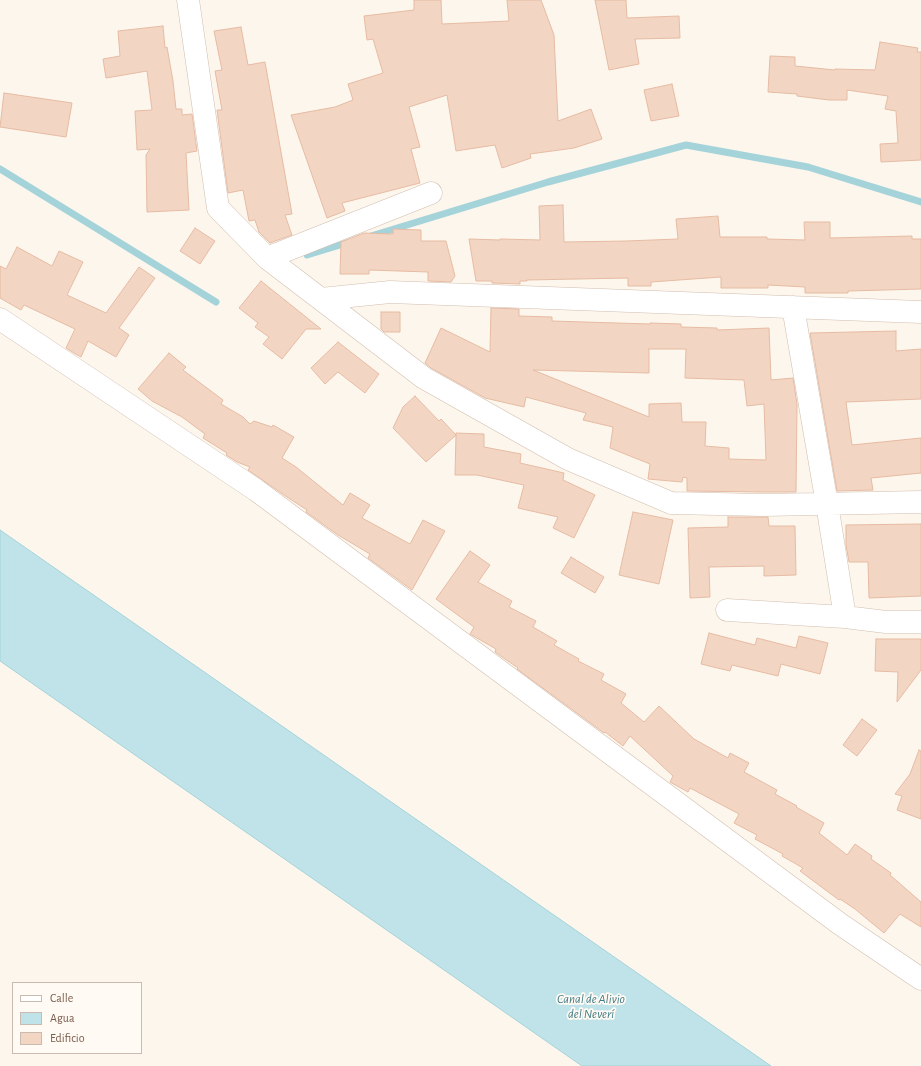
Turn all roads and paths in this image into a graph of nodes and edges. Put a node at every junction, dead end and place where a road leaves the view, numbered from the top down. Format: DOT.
graph roads {
  1 [pos="188,0"];
  2 [pos="431,193"];
  3 [pos="267,258"];
  4 [pos="321,299"];
  5 [pos="792,307"];
  6 [pos="921,312"];
  7 [pos="0,319"];
  8 [pos="921,502"];
  9 [pos="827,504"];
  10 [pos="727,610"];
  11 [pos="846,617"];
  12 [pos="921,622"];
  13 [pos="921,979"];
  1 -- 3 [label="street"];
  2 -- 3 [label="street"];
  3 -- 4 [label="street"];
  4 -- 5 [label="street"];
  4 -- 9 [label="street"];
  5 -- 6 [label="street"];
  5 -- 9 [label="street"];
  7 -- 13 [label="street"];
  8 -- 9 [label="street"];
  9 -- 11 [label="street"];
  10 -- 11 [label="street"];
  11 -- 12 [label="street"];
}
